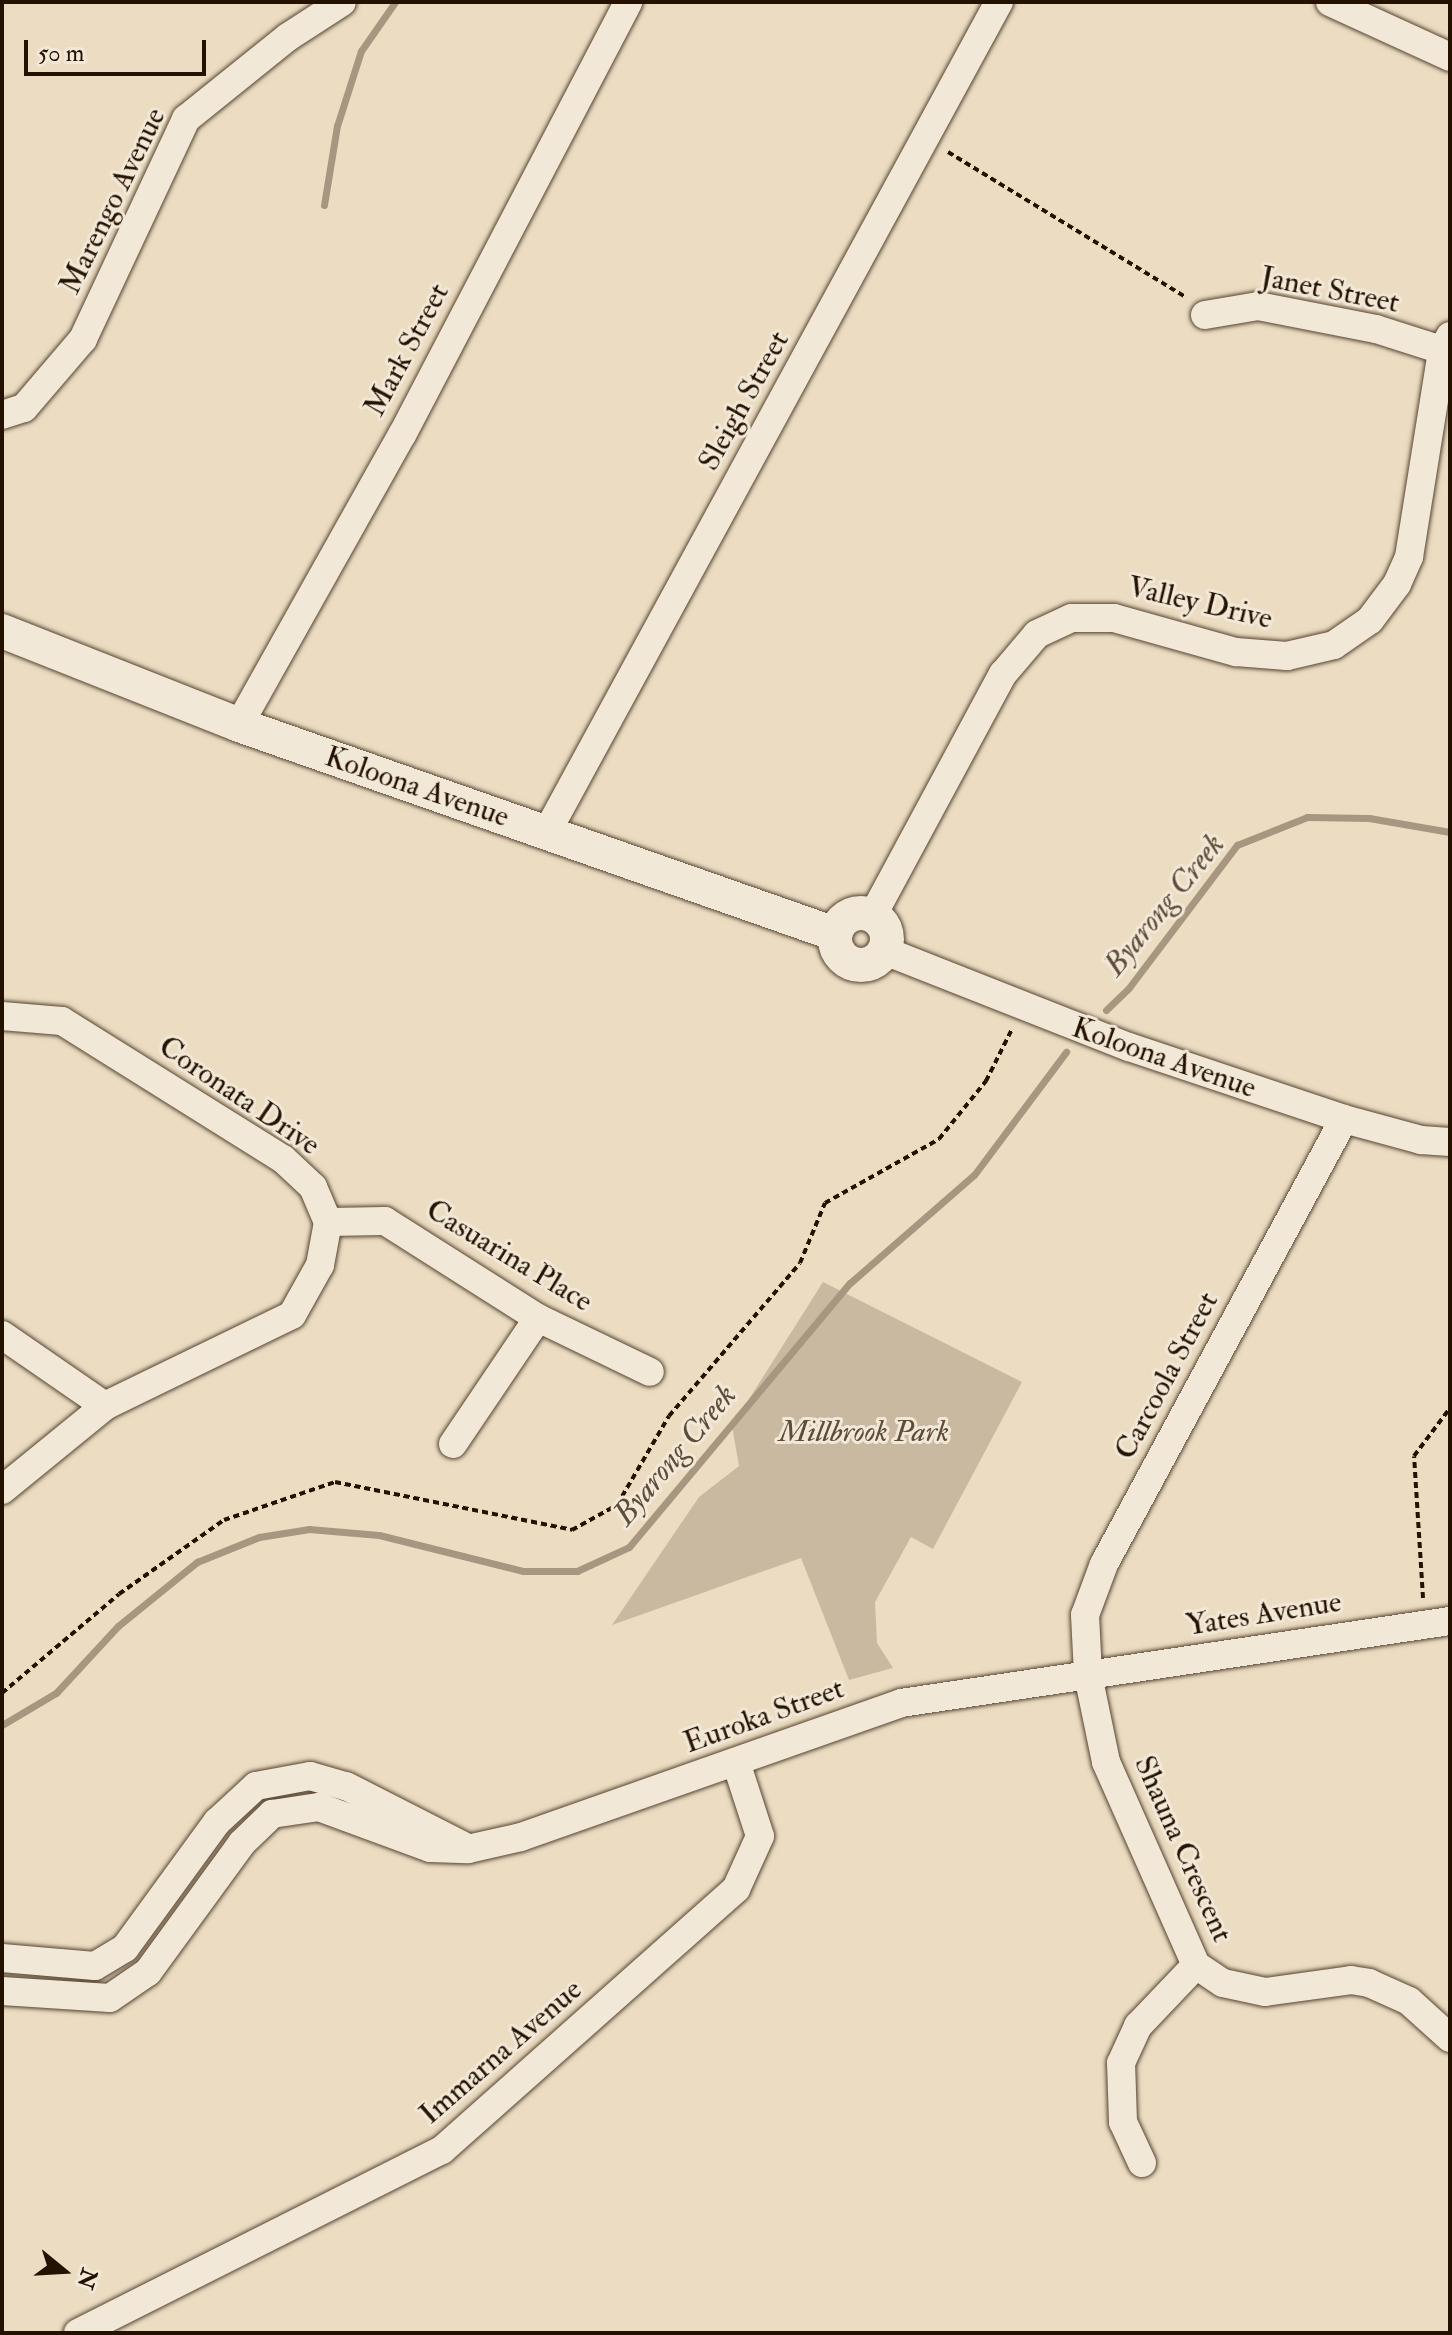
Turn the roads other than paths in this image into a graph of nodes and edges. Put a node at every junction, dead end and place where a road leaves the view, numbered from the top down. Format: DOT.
graph roads {
  1 [pos="342,2"];
  2 [pos="628,2"];
  3 [pos="999,2"];
  4 [pos="1330,2"];
  5 [pos="1450,57"];
  6 [pos="1205,315"];
  7 [pos="1446,343"];
  8 [pos="2,415"];
  9 [pos="2,631"];
  10 [pos="239,725"];
  11 [pos="547,832"];
  12 [pos="873,915"];
  13 [pos="835,934"];
  14 [pos="885,951"];
  15 [pos="2,1016"];
  16 [pos="1344,1119"];
  17 [pos="1450,1142"];
  18 [pos="328,1222"];
  19 [pos="538,1318"];
  20 [pos="2,1335"];
  21 [pos="650,1372"];
  22 [pos="105,1406"];
  23 [pos="453,1444"];
  24 [pos="2,1490"];
  25 [pos="1437,1622"];
  26 [pos="1088,1675"];
  27 [pos="736,1762"];
  28 [pos="468,1849"];
  29 [pos="2,1958"];
  30 [pos="1196,1965"];
  31 [pos="2,1991"];
  32 [pos="1450,2038"];
  33 [pos="1142,2163"];
  34 [pos="78,2333"];
  1 -- 8 [label="street, Marengo Avenue"];
  2 -- 10 [label="street, Mark Street"];
  3 -- 11 [label="street, Sleigh Street"];
  4 -- 5 [label="street"];
  6 -- 7 [label="street, Janet Street"];
  7 -- 12 [label="street, Valley Drive"];
  9 -- 10 [label="street, Koloona Avenue"];
  10 -- 11 [label="street, Koloona Avenue"];
  11 -- 13 [label="street, Koloona Avenue"];
  12 -- 13 [label="street"];
  12 -- 14 [label="street"];
  13 -- 14 [label="street"];
  14 -- 16 [label="street, Koloona Avenue"];
  15 -- 18 [label="street, Coronata Drive"];
  16 -- 17 [label="street, Koloona Avenue"];
  16 -- 26 [label="street, Carcoola Street"];
  18 -- 19 [label="street, Casuarina Place"];
  18 -- 22 [label="street"];
  19 -- 21 [label="street, Casuarina Place"];
  19 -- 23 [label="street"];
  20 -- 22 [label="street"];
  22 -- 24 [label="street"];
  25 -- 26 [label="street, Yates Avenue"];
  26 -- 27 [label="street, Euroka Street"];
  26 -- 30 [label="street, Shauna Crescent"];
  27 -- 28 [label="street, Euroka Street"];
  27 -- 34 [label="street, Immarna Avenue"];
  28 -- 29 [label="street"];
  28 -- 31 [label="street, Euroka Street"];
  30 -- 32 [label="street, Shauna Crescent"];
  30 -- 33 [label="street"];
}
